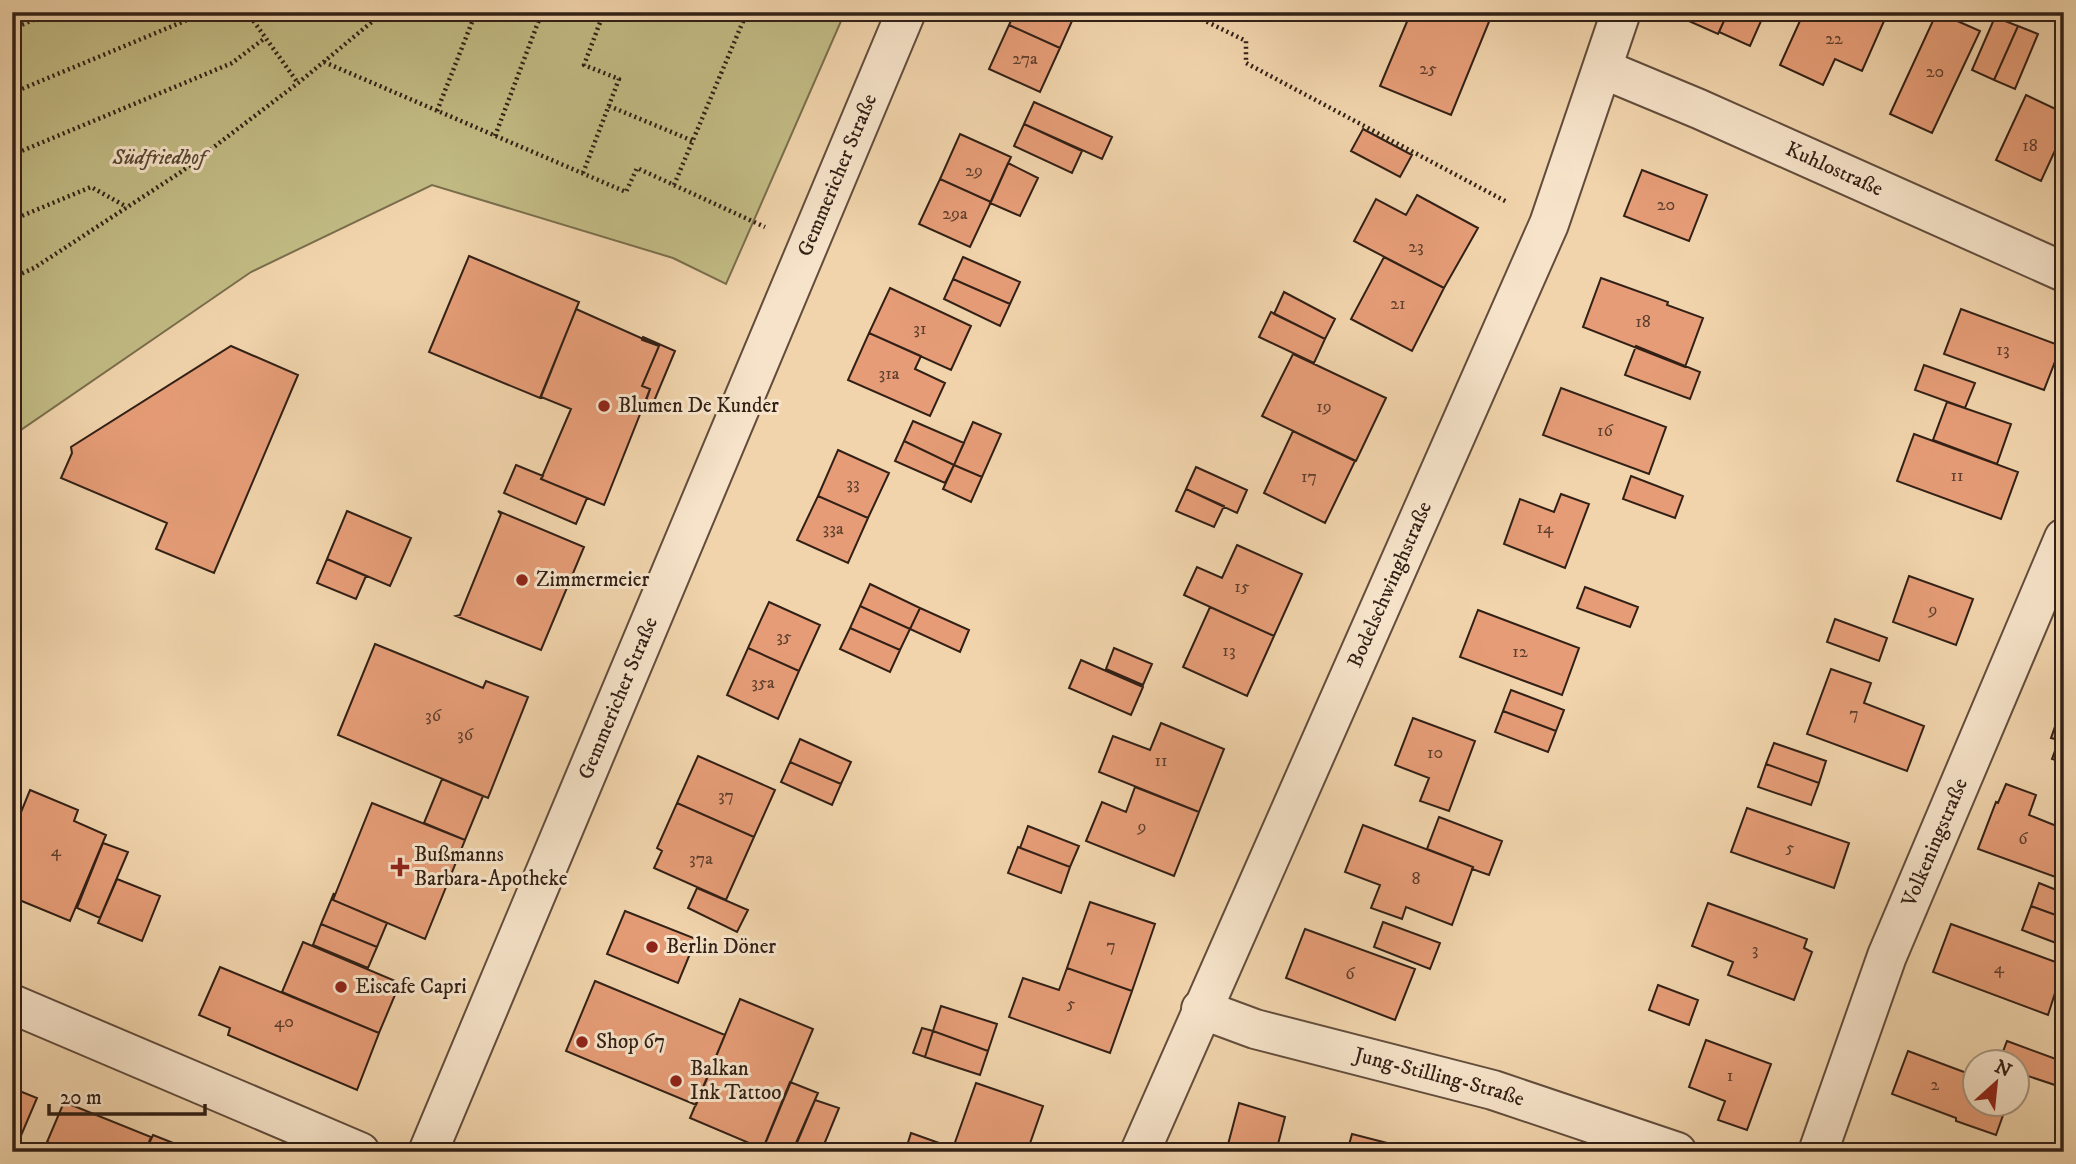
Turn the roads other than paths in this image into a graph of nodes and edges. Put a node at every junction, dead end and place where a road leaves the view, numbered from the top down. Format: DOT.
graph roads {
  1 [pos="906,12"];
  2 [pos="1621,12"];
  3 [pos="1603,69"];
  4 [pos="2064,272"];
  5 [pos="2064,538"];
  6 [pos="12,1004"];
  7 [pos="1201,1009"];
  8 [pos="360,1152"];
  9 [pos="428,1152"];
  10 [pos="1140,1152"];
  11 [pos="1677,1152"];
  12 [pos="1818,1152"];
  1 -- 9 [label="street, Gemmericher Straße"];
  2 -- 3 [label="street, Bodelschwinghstraße"];
  3 -- 4 [label="street, Kuhlostraße"];
  3 -- 7 [label="street, Bodelschwinghstraße"];
  5 -- 12 [label="street, Volkeningstraße"];
  6 -- 8 [label="street"];
  7 -- 10 [label="street, Bodelschwinghstraße"];
  7 -- 11 [label="street, Jung-Stilling-Straße"];
}
